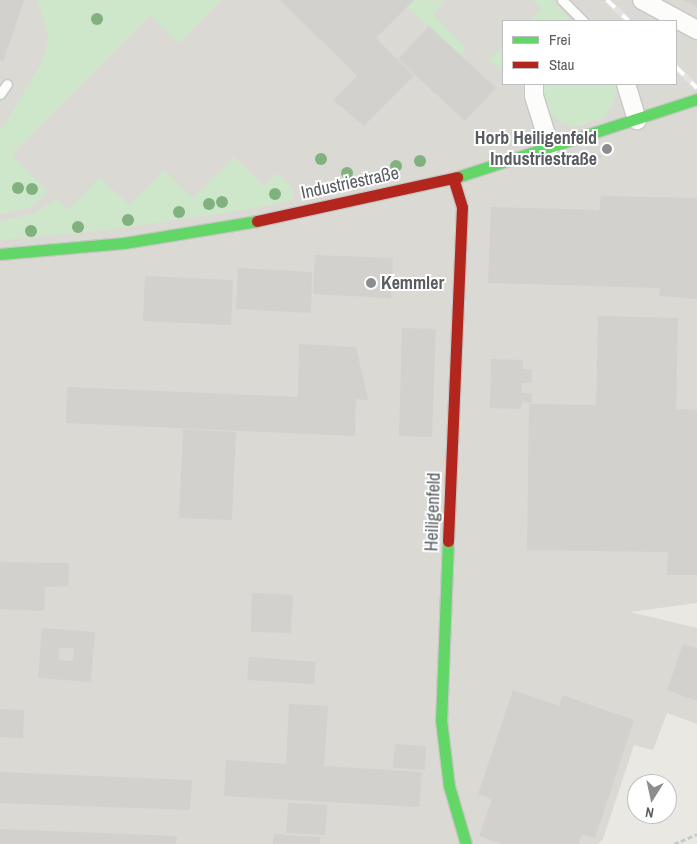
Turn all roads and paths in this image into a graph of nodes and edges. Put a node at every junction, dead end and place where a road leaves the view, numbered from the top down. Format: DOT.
graph roads {
  1 [pos="562,0"];
  2 [pos="642,0"];
  3 [pos="582,20"];
  4 [pos="697,30"];
  5 [pos="6,84"];
  6 [pos="534,85"];
  7 [pos="626,85"];
  8 [pos="0,94"];
  9 [pos="697,99"];
  10 [pos="637,120"];
  11 [pos="550,147"];
  12 [pos="453,178"];
  13 [pos="0,254"];
  14 [pos="697,834"];
  15 [pos="466,844"];
  16 [pos="674,844"];
  1 -- 3 [label="lane"];
  2 -- 4 [label="street"];
  5 -- 8 [label="lane"];
  6 -- 11 [label="street"];
  7 -- 10 [label="street"];
  9 -- 10 [label="street, Industriestraße"];
  10 -- 11 [label="street, Industriestraße"];
  11 -- 12 [label="street, Industriestraße"];
  12 -- 13 [label="street, Industriestraße"];
  12 -- 15 [label="street, Heiligenfeld"];
  14 -- 16 [label="path"];
}
